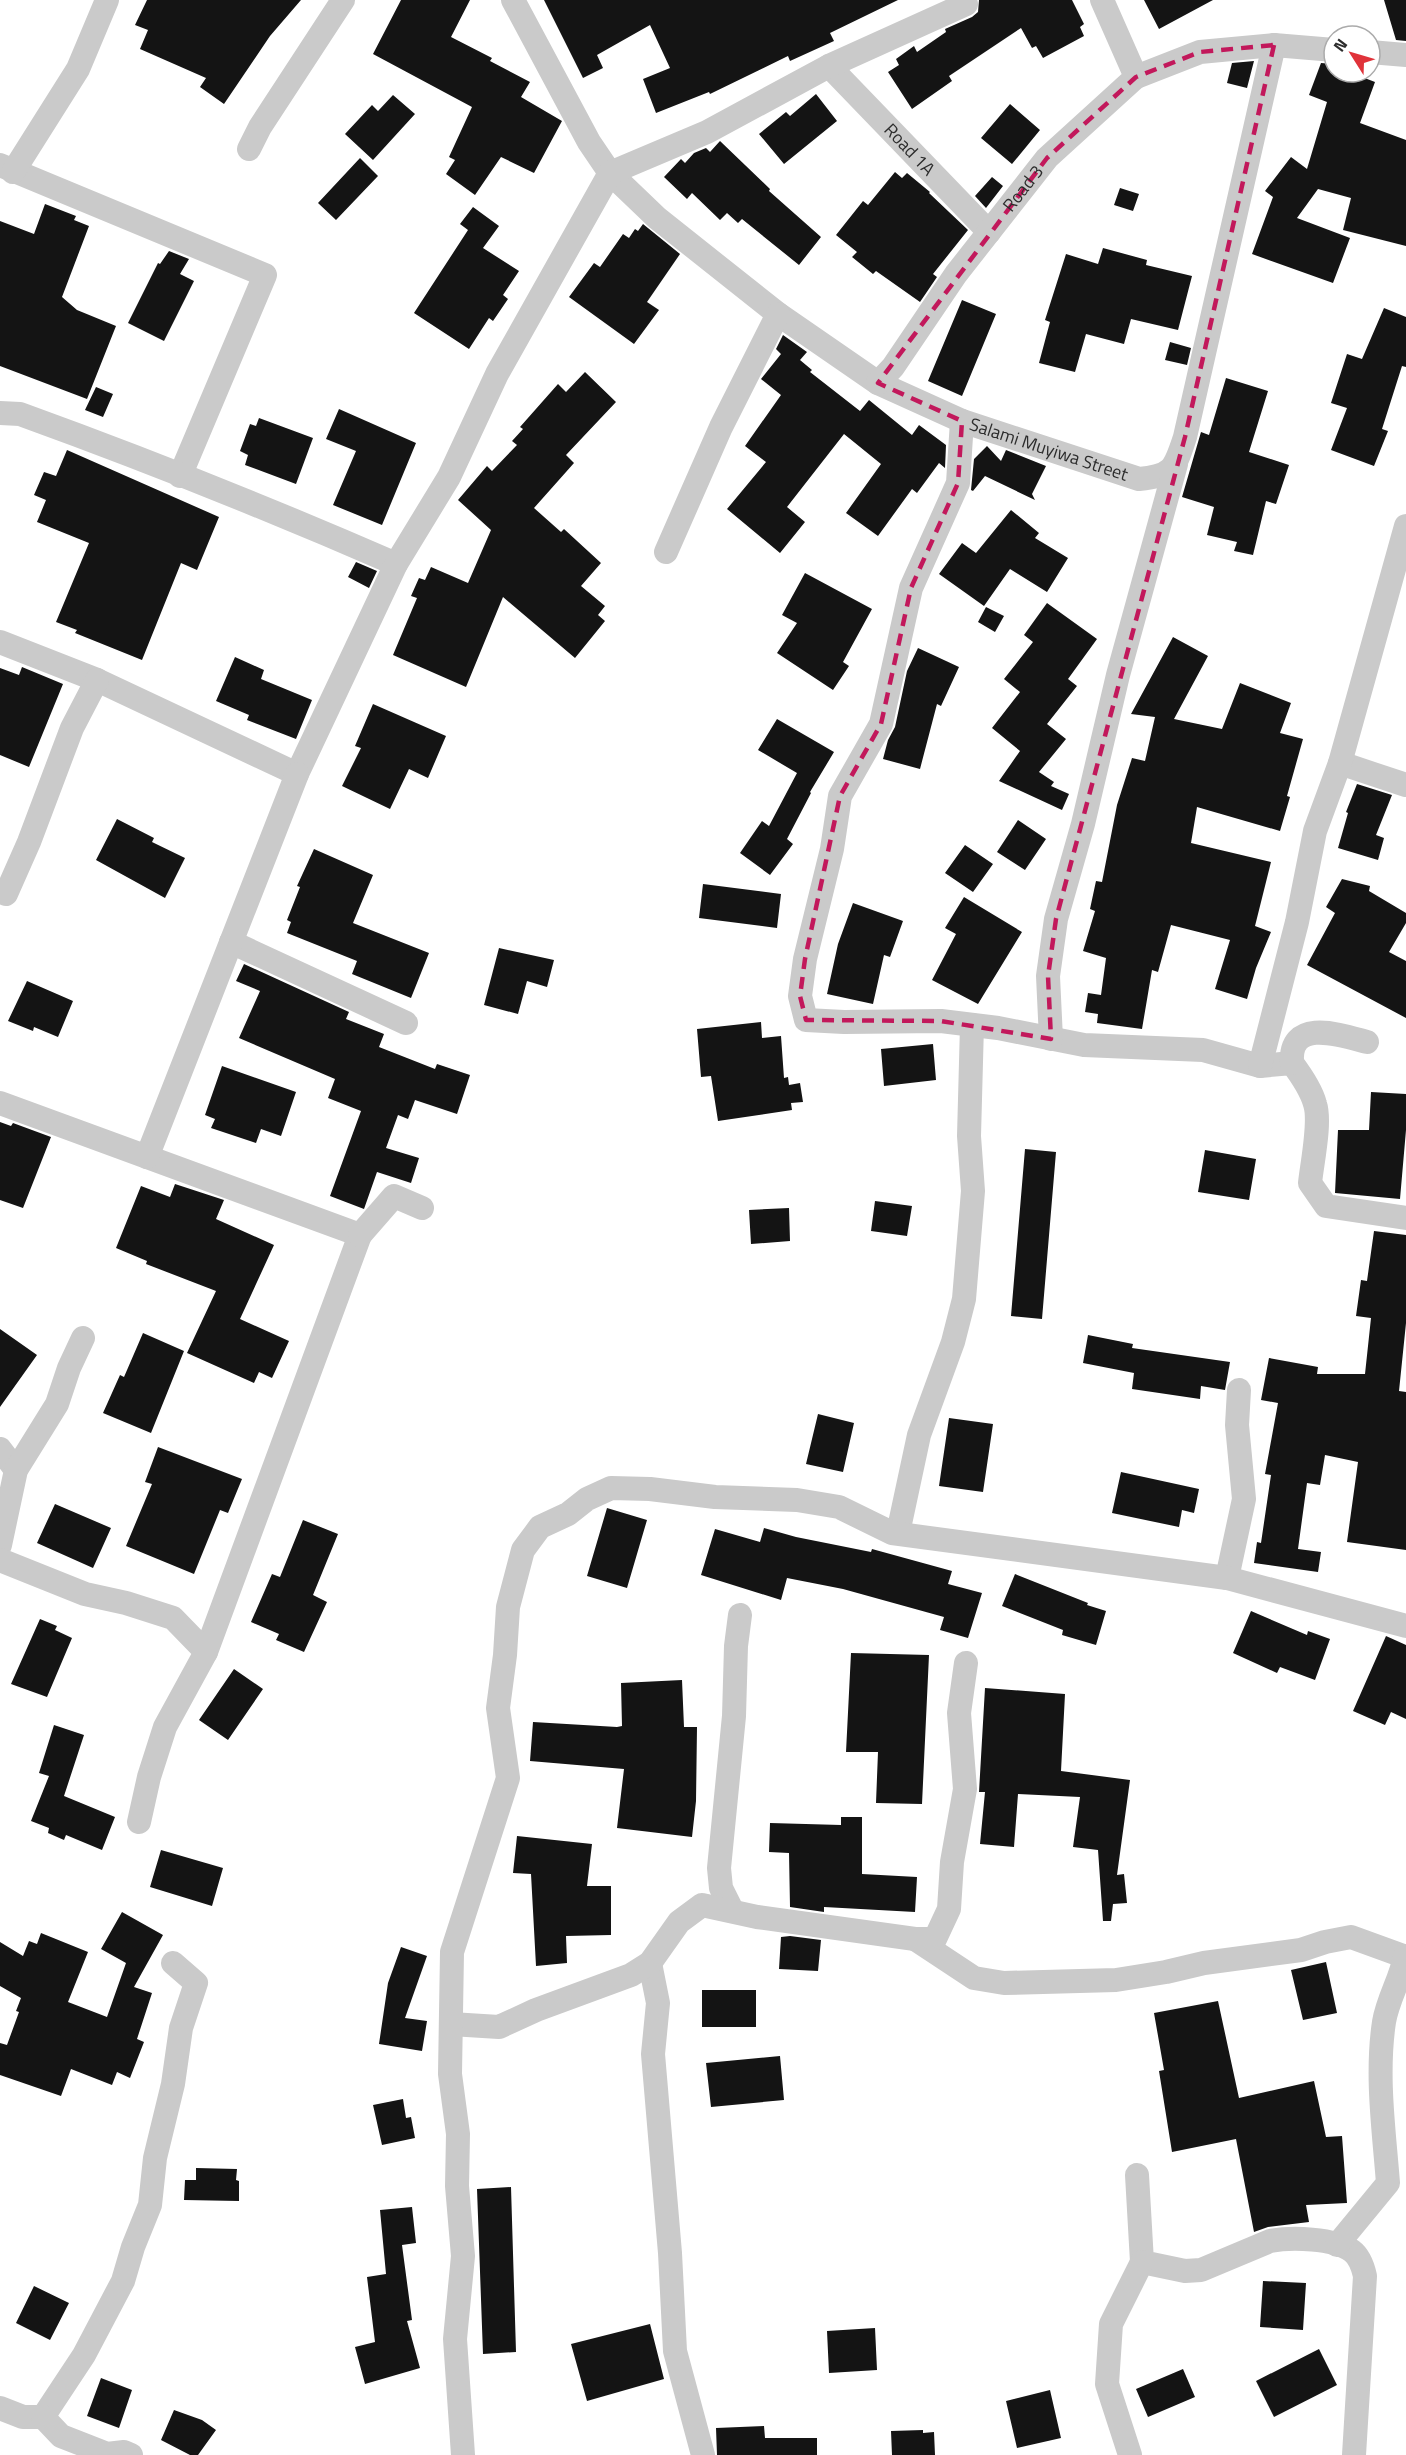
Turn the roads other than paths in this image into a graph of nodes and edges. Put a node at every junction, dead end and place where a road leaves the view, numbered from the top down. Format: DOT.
graph roads {
  1 [pos="107,0"];
  2 [pos="343,0"];
  3 [pos="513,0"];
  4 [pos="1102,0"];
  5 [pos="966,4"];
  6 [pos="1274,45"];
  7 [pos="1322,49"];
  8 [pos="1382,53"];
  9 [pos="1406,55"];
  10 [pos="829,66"];
  11 [pos="1136,78"];
  12 [pos="249,149"];
  13 [pos="6,168"];
  14 [pos="610,173"];
  15 [pos="989,232"];
  16 [pos="778,314"];
  17 [pos="878,383"];
  18 [pos="0,413"];
  19 [pos="962,421"];
  20 [pos="1176,464"];
  21 [pos="180,476"];
  22 [pos="1406,526"];
  23 [pos="666,552"];
  24 [pos="396,564"];
  25 [pos="0,642"];
  26 [pos="97,680"];
  27 [pos="1340,763"];
  28 [pos="297,774"];
  29 [pos="1406,785"];
  30 [pos="2,900"];
  31 [pos="231,942"];
  32 [pos="406,1023"];
  33 [pos="972,1025"];
  34 [pos="1051,1039"];
  35 [pos="1367,1042"];
  36 [pos="1292,1064"];
  37 [pos="1260,1066"];
  38 [pos="0,1103"];
  39 [pos="147,1157"];
  40 [pos="422,1208"];
  41 [pos="1406,1218"];
  42 [pos="360,1235"];
  43 [pos="83,1338"];
  44 [pos="1239,1390"];
  45 [pos="0,1449"];
  46 [pos="16,1470"];
  47 [pos="898,1533"];
  48 [pos="0,1545"];
  49 [pos="0,1560"];
  50 [pos="1227,1578"];
  51 [pos="740,1615"];
  52 [pos="1406,1626"];
  53 [pos="206,1652"];
  54 [pos="966,1663"];
  55 [pos="139,1822"];
  56 [pos="721,1888"];
  57 [pos="702,1905"];
  58 [pos="732,1910"];
  59 [pos="915,1939"];
  60 [pos="1405,1956"];
  61 [pos="172,1963"];
  62 [pos="650,1963"];
  63 [pos="451,2024"];
  64 [pos="1137,2175"];
  65 [pos="1337,2245"];
  66 [pos="1142,2262"];
  67 [pos="0,2408"];
  68 [pos="43,2417"];
  69 [pos="131,2455"];
  70 [pos="463,2455"];
  71 [pos="703,2455"];
  72 [pos="1130,2455"];
  73 [pos="1354,2455"];
  1 -- 13 [label="street"];
  2 -- 12 [label="street"];
  3 -- 14 [label="street, Salami Muyiwa Street"];
  4 -- 11 [label="street"];
  5 -- 10 [label="street"];
  6 -- 7 [label="street, Road 3"];
  6 -- 11 [label="street, Road 3"];
  6 -- 20 [label="street"];
  8 -- 9 [label="street"];
  10 -- 14 [label="street"];
  10 -- 15 [label="street, Road 1A"];
  11 -- 15 [label="street, Road 3"];
  13 -- 21 [label="street"];
  14 -- 16 [label="street, Salami Muyiwa Street"];
  14 -- 24 [label="street"];
  15 -- 17 [label="street, Road 3"];
  16 -- 17 [label="street, Salami Muyiwa Street"];
  16 -- 23 [label="street"];
  17 -- 19 [label="street, Salami Muyiwa Street"];
  18 -- 21 [label="street"];
  19 -- 20 [label="street, Salami Muyiwa Street"];
  19 -- 33 [label="street"];
  20 -- 34 [label="street"];
  21 -- 24 [label="street"];
  22 -- 27 [label="street"];
  24 -- 28 [label="street"];
  25 -- 26 [label="street"];
  26 -- 28 [label="street"];
  26 -- 30 [label="street"];
  27 -- 29 [label="street"];
  27 -- 37 [label="street"];
  28 -- 31 [label="street"];
  31 -- 32 [label="street"];
  31 -- 39 [label="street"];
  33 -- 34 [label="street"];
  33 -- 47 [label="street"];
  34 -- 37 [label="street"];
  35 -- 36 [label="street"];
  36 -- 37 [label="street"];
  36 -- 41 [label="street"];
  38 -- 39 [label="street"];
  39 -- 42 [label="street"];
  40 -- 42 [label="street"];
  42 -- 53 [label="street"];
  43 -- 46 [label="street"];
  44 -- 50 [label="street"];
  45 -- 46 [label="street"];
  46 -- 48 [label="street"];
  47 -- 50 [label="street"];
  47 -- 63 [label="street"];
  49 -- 53 [label="street"];
  50 -- 52 [label="street"];
  51 -- 56 [label="street"];
  53 -- 55 [label="street"];
  54 -- 59 [label="street"];
  56 -- 57 [label="street"];
  56 -- 58 [label="street"];
  57 -- 58 [label="street"];
  57 -- 62 [label="street"];
  58 -- 59 [label="street"];
  59 -- 60 [label="street"];
  60 -- 65 [label="street"];
  61 -- 68 [label="street"];
  62 -- 63 [label="street"];
  62 -- 71 [label="street"];
  63 -- 70 [label="street"];
  64 -- 66 [label="street"];
  65 -- 66 [label="street"];
  65 -- 73 [label="street"];
  66 -- 72 [label="street"];
  67 -- 68 [label="street"];
  68 -- 69 [label="street"];
}
